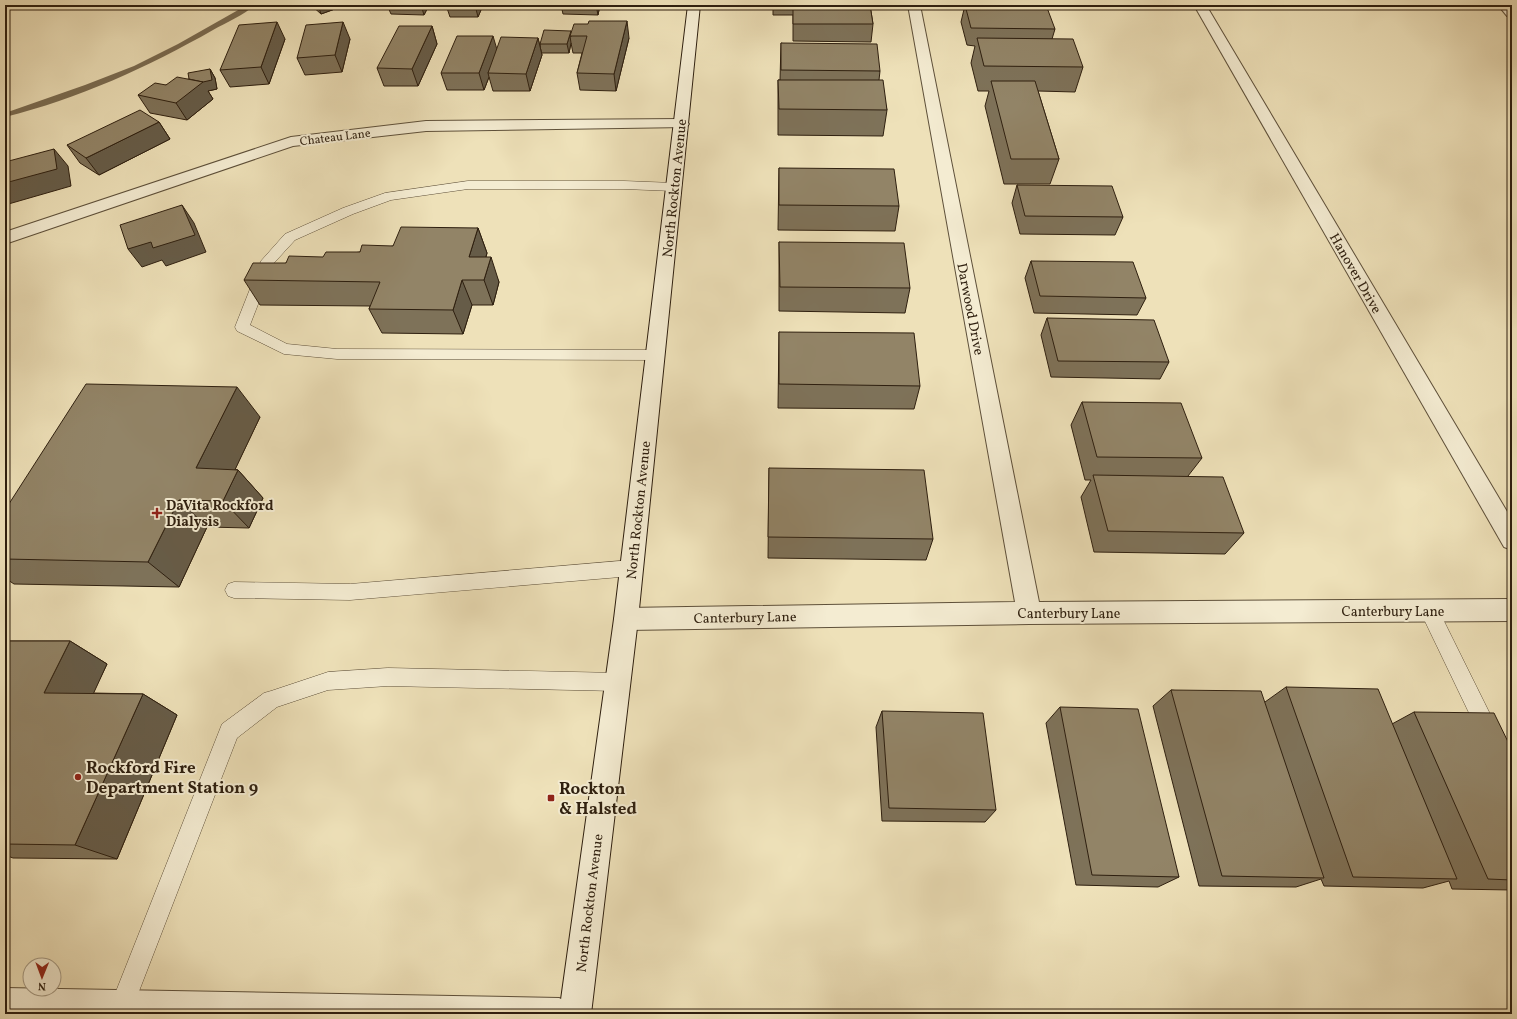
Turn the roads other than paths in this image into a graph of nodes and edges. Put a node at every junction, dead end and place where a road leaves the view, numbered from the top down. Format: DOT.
graph roads {
  1 [pos="694,5"];
  2 [pos="914,5"];
  3 [pos="1200,5"];
  4 [pos="1504,5"];
  5 [pos="1512,13"];
  6 [pos="681,124"];
  7 [pos="674,187"];
  8 [pos="5,238"];
  9 [pos="656,355"];
  10 [pos="1512,540"];
  11 [pos="632,568"];
  12 [pos="234,590"];
  13 [pos="1512,610"];
  14 [pos="1430,611"];
  15 [pos="1029,613"];
  16 [pos="626,619"];
  17 [pos="618,682"];
  18 [pos="1498,752"];
  19 [pos="5,1003"];
  20 [pos="123,1004"];
  21 [pos="559,1014"];
  22 [pos="575,1014"];
  1 -- 6 [label="street, North Rockton Avenue"];
  2 -- 15 [label="street, Darwood Drive"];
  3 -- 10 [label="street, Hanover Drive"];
  4 -- 5 [label="street"];
  6 -- 7 [label="street, North Rockton Avenue"];
  6 -- 8 [label="street, Chateau Lane"];
  7 -- 9 [label="street, North Rockton Avenue"];
  7 -- 9 [label="lane"];
  9 -- 11 [label="street, North Rockton Avenue"];
  11 -- 12 [label="lane"];
  11 -- 16 [label="street, North Rockton Avenue"];
  13 -- 14 [label="street, Canterbury Lane"];
  14 -- 15 [label="street, Canterbury Lane"];
  14 -- 18 [label="lane"];
  15 -- 16 [label="street, Canterbury Lane"];
  16 -- 17 [label="street, North Rockton Avenue"];
  17 -- 20 [label="lane"];
  17 -- 22 [label="street, North Rockton Avenue"];
  19 -- 20 [label="street"];
  20 -- 21 [label="street"];
}
